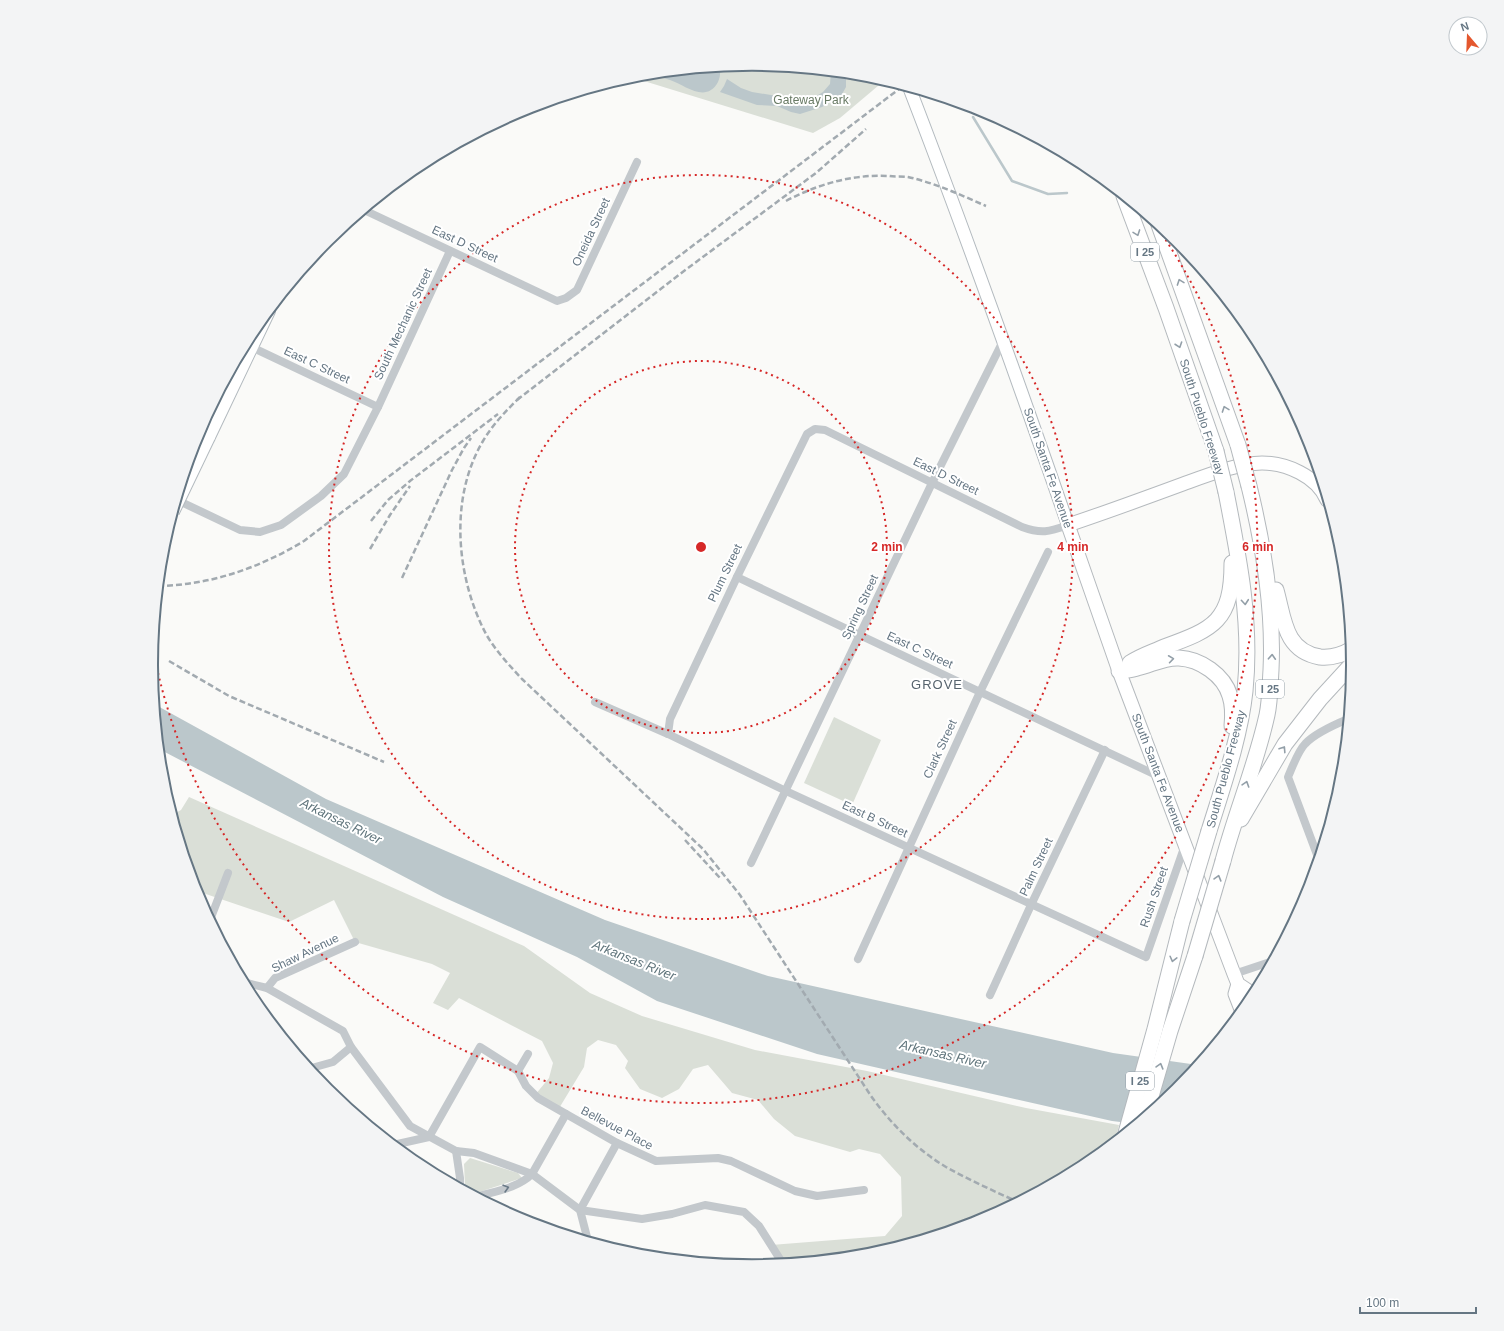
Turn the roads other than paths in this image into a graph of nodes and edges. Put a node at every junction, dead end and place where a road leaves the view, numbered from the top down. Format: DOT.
graph roads {
  1 [pos="910,92"];
  2 [pos="637,162"];
  3 [pos="1127,205"];
  4 [pos="368,212"];
  5 [pos="1163,236"];
  6 [pos="450,251"];
  7 [pos="557,301"];
  8 [pos="1003,340"];
  9 [pos="251,346"];
  10 [pos="241,362"];
  11 [pos="378,407"];
  12 [pos="814,429"];
  13 [pos="932,483"];
  14 [pos="186,486"];
  15 [pos="1320,490"];
  16 [pos="181,502"];
  17 [pos="1255,511"];
  18 [pos="1232,522"];
  19 [pos="1068,525"];
  20 [pos="1048,552"];
  21 [pos="737,577"];
  22 [pos="860,635"];
  23 [pos="1346,652"];
  24 [pos="1119,670"];
  25 [pos="1346,671"];
  26 [pos="980,692"];
  27 [pos="595,702"];
  28 [pos="1343,721"];
  29 [pos="668,734"];
  30 [pos="1105,750"];
  31 [pos="1158,776"];
  32 [pos="786,791"];
  33 [pos="1216,809"];
  34 [pos="1228,843"];
  35 [pos="1185,845"];
  36 [pos="908,847"];
  37 [pos="1316,853"];
  38 [pos="751,863"];
  39 [pos="228,873"];
  40 [pos="1031,905"];
  41 [pos="212,914"];
  42 [pos="356,942"];
  43 [pos="1146,957"];
  44 [pos="858,959"];
  45 [pos="1266,964"];
  46 [pos="1236,979"];
  47 [pos="250,984"];
  48 [pos="267,988"];
  49 [pos="1248,993"];
  50 [pos="990,995"];
  51 [pos="1239,1005"];
  52 [pos="351,1047"];
  53 [pos="528,1054"];
  54 [pos="314,1067"];
  55 [pos="518,1071"];
  56 [pos="1147,1109"];
  57 [pos="566,1114"];
  58 [pos="1128,1125"];
  59 [pos="429,1137"];
  60 [pos="617,1143"];
  61 [pos="399,1144"];
  62 [pos="456,1151"];
  63 [pos="532,1174"];
  64 [pos="460,1183"];
  65 [pos="864,1190"];
  66 [pos="482,1195"];
  67 [pos="580,1210"];
  68 [pos="587,1236"];
  69 [pos="780,1259"];
  1 -- 8 [label="main road, South Santa Fe Avenue"];
  2 -- 7 [label="street, Oneida Street"];
  3 -- 18 [label="highway, South Pueblo Freeway / I 25, one-way, bridge"];
  4 -- 6 [label="street, East D Street"];
  17 -- 5 [label="highway, South Pueblo Freeway / I 25, one-way, bridge"];
  6 -- 7 [label="street, East D Street"];
  6 -- 11 [label="street, South Mechanic Street"];
  8 -- 13 [label="street, Spring Street"];
  8 -- 19 [label="main road, South Santa Fe Avenue"];
  9 -- 11 [label="street, East C Street"];
  10 -- 14 [label="main road, bridge"];
  11 -- 16 [label="street"];
  12 -- 13 [label="street, East D Street"];
  12 -- 21 [label="street, Plum Street"];
  13 -- 19 [label="street, East D Street"];
  13 -- 22 [label="street, Spring Street"];
  15 -- 19 [label="main road"];
  17 -- 23 [label="highway"];
  34 -- 17 [label="highway, South Pueblo Freeway / I 25, one-way"];
  18 -- 24 [label="highway"];
  18 -- 33 [label="highway, South Pueblo Freeway / I 25, one-way"];
  19 -- 24 [label="main road, South Santa Fe Avenue"];
  20 -- 26 [label="street, Clark Street"];
  21 -- 22 [label="street, East C Street"];
  21 -- 29 [label="street, Plum Street"];
  22 -- 26 [label="street, East C Street"];
  22 -- 32 [label="street, Spring Street"];
  24 -- 31 [label="main road, South Santa Fe Avenue"];
  24 -- 33 [label="highway, one-way"];
  34 -- 25 [label="highway, one-way"];
  26 -- 30 [label="street, East C Street"];
  26 -- 36 [label="street, Clark Street"];
  27 -- 29 [label="street, East B Street"];
  28 -- 37 [label="street"];
  29 -- 32 [label="street, East B Street"];
  30 -- 31 [label="street, East C Street"];
  30 -- 40 [label="street, Palm Street"];
  31 -- 35 [label="main road, South Santa Fe Avenue"];
  32 -- 36 [label="street, East B Street"];
  32 -- 38 [label="street, Spring Street"];
  33 -- 58 [label="highway, South Pueblo Freeway / I 25, one-way, bridge"];
  56 -- 34 [label="highway, South Pueblo Freeway / I 25, one-way, bridge"];
  35 -- 43 [label="street, Rush Street"];
  35 -- 46 [label="main road, South Santa Fe Avenue"];
  36 -- 40 [label="street, East B Street"];
  36 -- 44 [label="street, Clark Street"];
  39 -- 41 [label="street"];
  40 -- 43 [label="street, East B Street"];
  40 -- 50 [label="street, Palm Street"];
  42 -- 48 [label="street, Shaw Avenue"];
  45 -- 46 [label="street"];
  46 -- 49 [label="main road, South Santa Fe Avenue"];
  46 -- 51 [label="main road, South Santa Fe Avenue"];
  47 -- 48 [label="street"];
  48 -- 52 [label="street"];
  52 -- 54 [label="street"];
  52 -- 59 [label="street"];
  53 -- 55 [label="street"];
  55 -- 57 [label="street, Bellevue Place"];
  55 -- 59 [label="street, Bellevue Place"];
  57 -- 60 [label="street, Bellevue Place"];
  57 -- 63 [label="street"];
  59 -- 61 [label="street"];
  59 -- 62 [label="street"];
  60 -- 65 [label="street, Bellevue Place"];
  60 -- 67 [label="street"];
  62 -- 63 [label="street"];
  62 -- 64 [label="street"];
  66 -- 63 [label="street, one-way"];
  63 -- 67 [label="street"];
  67 -- 68 [label="street"];
  67 -- 69 [label="street"];
}
